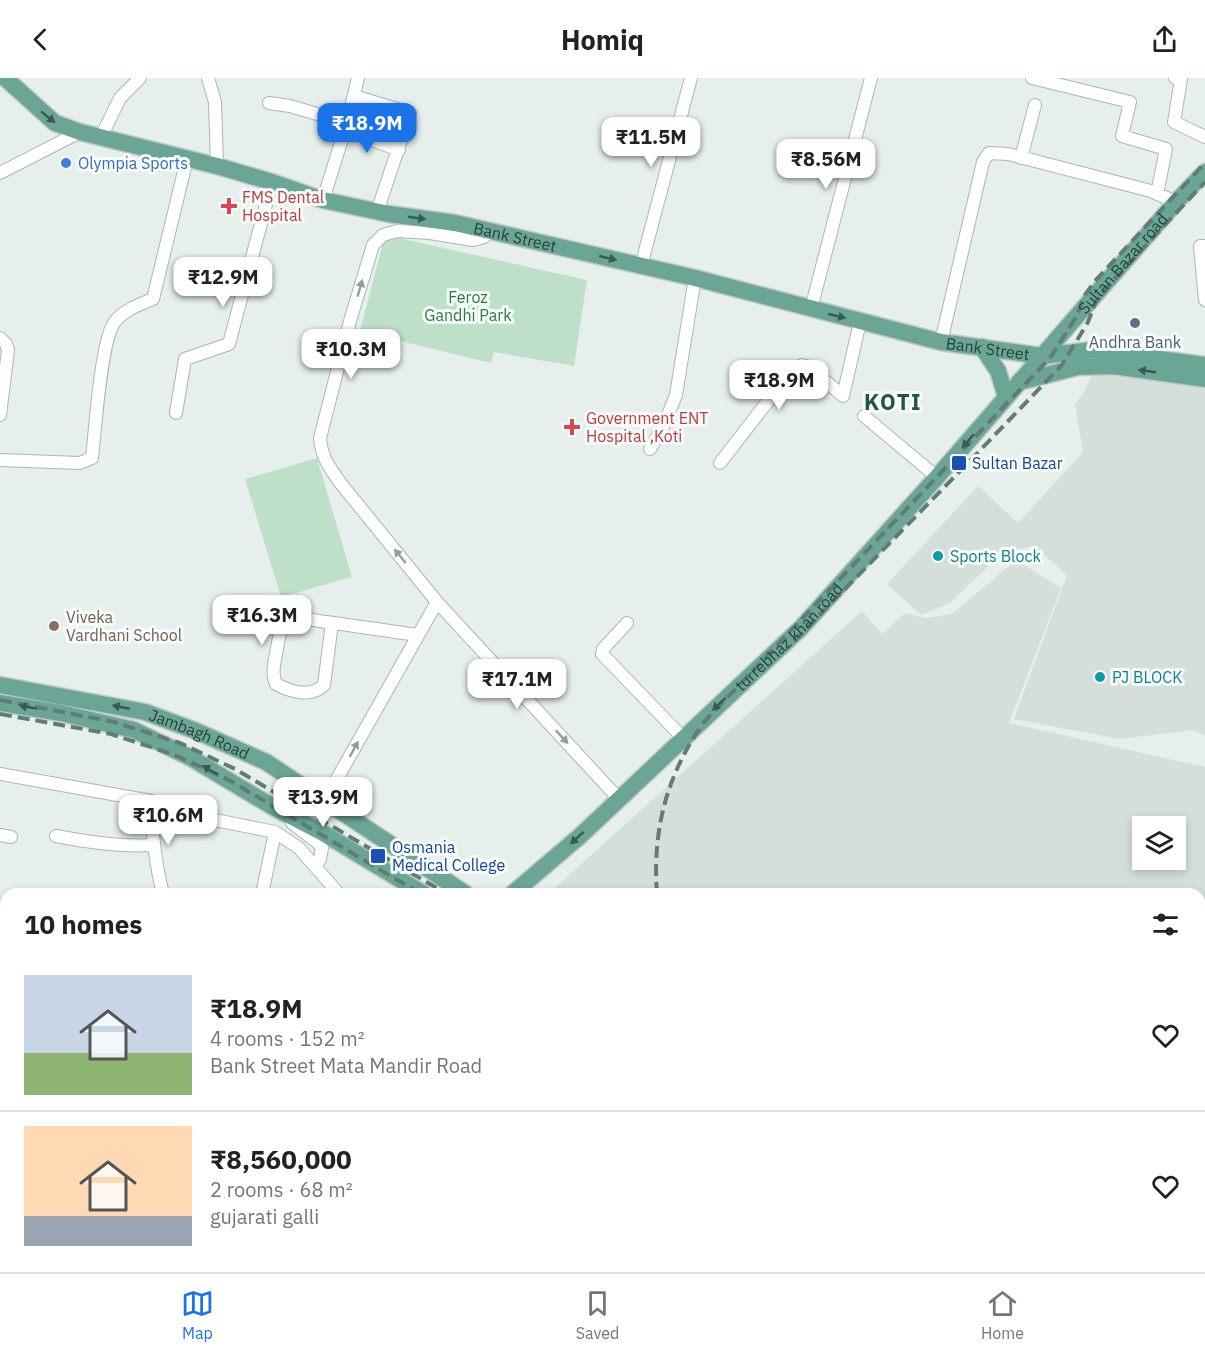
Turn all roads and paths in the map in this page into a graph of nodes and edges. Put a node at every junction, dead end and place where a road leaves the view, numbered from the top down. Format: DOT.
graph roads {
  1 [pos="5,78"];
  2 [pos="140,78"];
  3 [pos="208,78"];
  4 [pos="358,78"];
  5 [pos="691,78"];
  6 [pos="871,78"];
  7 [pos="1032,78"];
  8 [pos="1175,78"];
  9 [pos="354,96"];
  10 [pos="269,103"];
  11 [pos="1035,105"];
  12 [pos="346,126"];
  13 [pos="80,132"];
  14 [pos="101,137"];
  15 [pos="1205,137"];
  16 [pos="399,150"];
  17 [pos="1021,158"];
  18 [pos="187,159"];
  19 [pos="217,166"];
  20 [pos="1205,172"];
  21 [pos="0,173"];
  22 [pos="272,182"];
  23 [pos="1157,194"];
  24 [pos="323,200"];
  25 [pos="1176,202"];
  26 [pos="378,212"];
  27 [pos="491,231"];
  28 [pos="1205,246"];
  29 [pos="640,266"];
  30 [pos="695,278"];
  31 [pos="1205,300"];
  32 [pos="811,309"];
  33 [pos="860,322"];
  34 [pos="0,338"];
  35 [pos="941,342"];
  36 [pos="982,347"];
  37 [pos="1042,356"];
  38 [pos="1205,365"];
  39 [pos="1205,379"];
  40 [pos="1019,382"];
  41 [pos="1006,396"];
  42 [pos="176,413"];
  43 [pos="0,415"];
  44 [pos="864,416"];
  45 [pos="650,449"];
  46 [pos="0,460"];
  47 [pos="720,463"];
  48 [pos="938,477"];
  49 [pos="437,602"];
  50 [pos="332,623"];
  51 [pos="627,623"];
  52 [pos="418,635"];
  53 [pos="0,685"];
  54 [pos="0,703"];
  55 [pos="156,717"];
  56 [pos="142,734"];
  57 [pos="683,738"];
  58 [pos="0,774"];
  59 [pos="618,798"];
  60 [pos="325,800"];
  61 [pos="151,801"];
  62 [pos="273,807"];
  63 [pos="359,823"];
  64 [pos="275,832"];
  65 [pos="56,836"];
  66 [pos="153,845"];
  67 [pos="365,858"];
  68 [pos="316,866"];
  69 [pos="162,888"];
  70 [pos="263,888"];
  71 [pos="334,888"];
  72 [pos="414,888"];
  73 [pos="457,888"];
  74 [pos="519,888"];
  1 -- 13 [label="main road, Bank Street, one-way"];
  2 -- 14 [label="street"];
  3 -- 19 [label="street"];
  4 -- 9 [label="street"];
  5 -- 29 [label="street"];
  6 -- 32 [label="street"];
  7 -- 23 [label="street"];
  8 -- 15 [label="street"];
  9 -- 12 [label="street"];
  9 -- 16 [label="street"];
  10 -- 12 [label="street"];
  11 -- 17 [label="street"];
  12 -- 16 [label="street"];
  12 -- 24 [label="street"];
  13 -- 14 [label="main road, Bank Street"];
  13 -- 21 [label="street"];
  14 -- 18 [label="main road, Bank Street"];
  16 -- 26 [label="street"];
  17 -- 23 [label="street"];
  17 -- 35 [label="street"];
  18 -- 19 [label="main road, Bank Street"];
  18 -- 46 [label="street"];
  19 -- 22 [label="main road, Bank Street"];
  20 -- 25 [label="main road, Sultan Bazar road"];
  22 -- 24 [label="main road, Bank Street"];
  22 -- 42 [label="street"];
  23 -- 25 [label="street"];
  24 -- 26 [label="main road, Bank Street"];
  25 -- 37 [label="main road, Sultan Bazar road"];
  26 -- 27 [label="main road, Bank Street, one-way"];
  27 -- 29 [label="main road, Bank Street, one-way"];
  49 -- 27 [label="street, one-way"];
  28 -- 31 [label="street"];
  29 -- 30 [label="main road, Bank Street"];
  30 -- 32 [label="main road, Bank Street"];
  30 -- 45 [label="street"];
  32 -- 33 [label="main road, Bank Street, one-way"];
  33 -- 35 [label="main road, Bank Street"];
  33 -- 47 [label="street"];
  34 -- 43 [label="street"];
  35 -- 36 [label="main road, Bank Street"];
  36 -- 37 [label="main road, Bank Street"];
  36 -- 41 [label="main road"];
  37 -- 38 [label="main road, Bank Street"];
  37 -- 40 [label="main road, turrebhaz khan road"];
  39 -- 40 [label="main road, one-way"];
  40 -- 41 [label="main road, turrebhaz khan road"];
  41 -- 48 [label="main road, turrebhaz khan road, one-way"];
  44 -- 48 [label="street"];
  48 -- 57 [label="main road, turrebhaz khan road, one-way"];
  49 -- 52 [label="street"];
  49 -- 59 [label="street, one-way"];
  50 -- 50 [label="street"];
  50 -- 52 [label="street"];
  51 -- 57 [label="street"];
  60 -- 52 [label="street, one-way"];
  55 -- 53 [label="main road, Jambagh Road, one-way"];
  56 -- 54 [label="main road, one-way"];
  55 -- 56 [label="main road"];
  55 -- 60 [label="main road, Jambagh Road"];
  62 -- 56 [label="main road, one-way"];
  57 -- 59 [label="main road, turrebhaz khan road"];
  58 -- 61 [label="street"];
  59 -- 74 [label="main road, turrebhaz khan road, one-way"];
  60 -- 63 [label="main road, Jambagh Road"];
  61 -- 64 [label="street"];
  61 -- 66 [label="street"];
  62 -- 67 [label="main road"];
  62 -- 68 [label="street"];
  63 -- 67 [label="main road"];
  63 -- 73 [label="main road, Jambagh Road"];
  64 -- 68 [label="street"];
  64 -- 70 [label="street"];
  65 -- 66 [label="street"];
  66 -- 69 [label="street"];
  67 -- 72 [label="main road"];
  68 -- 71 [label="street"];
}
